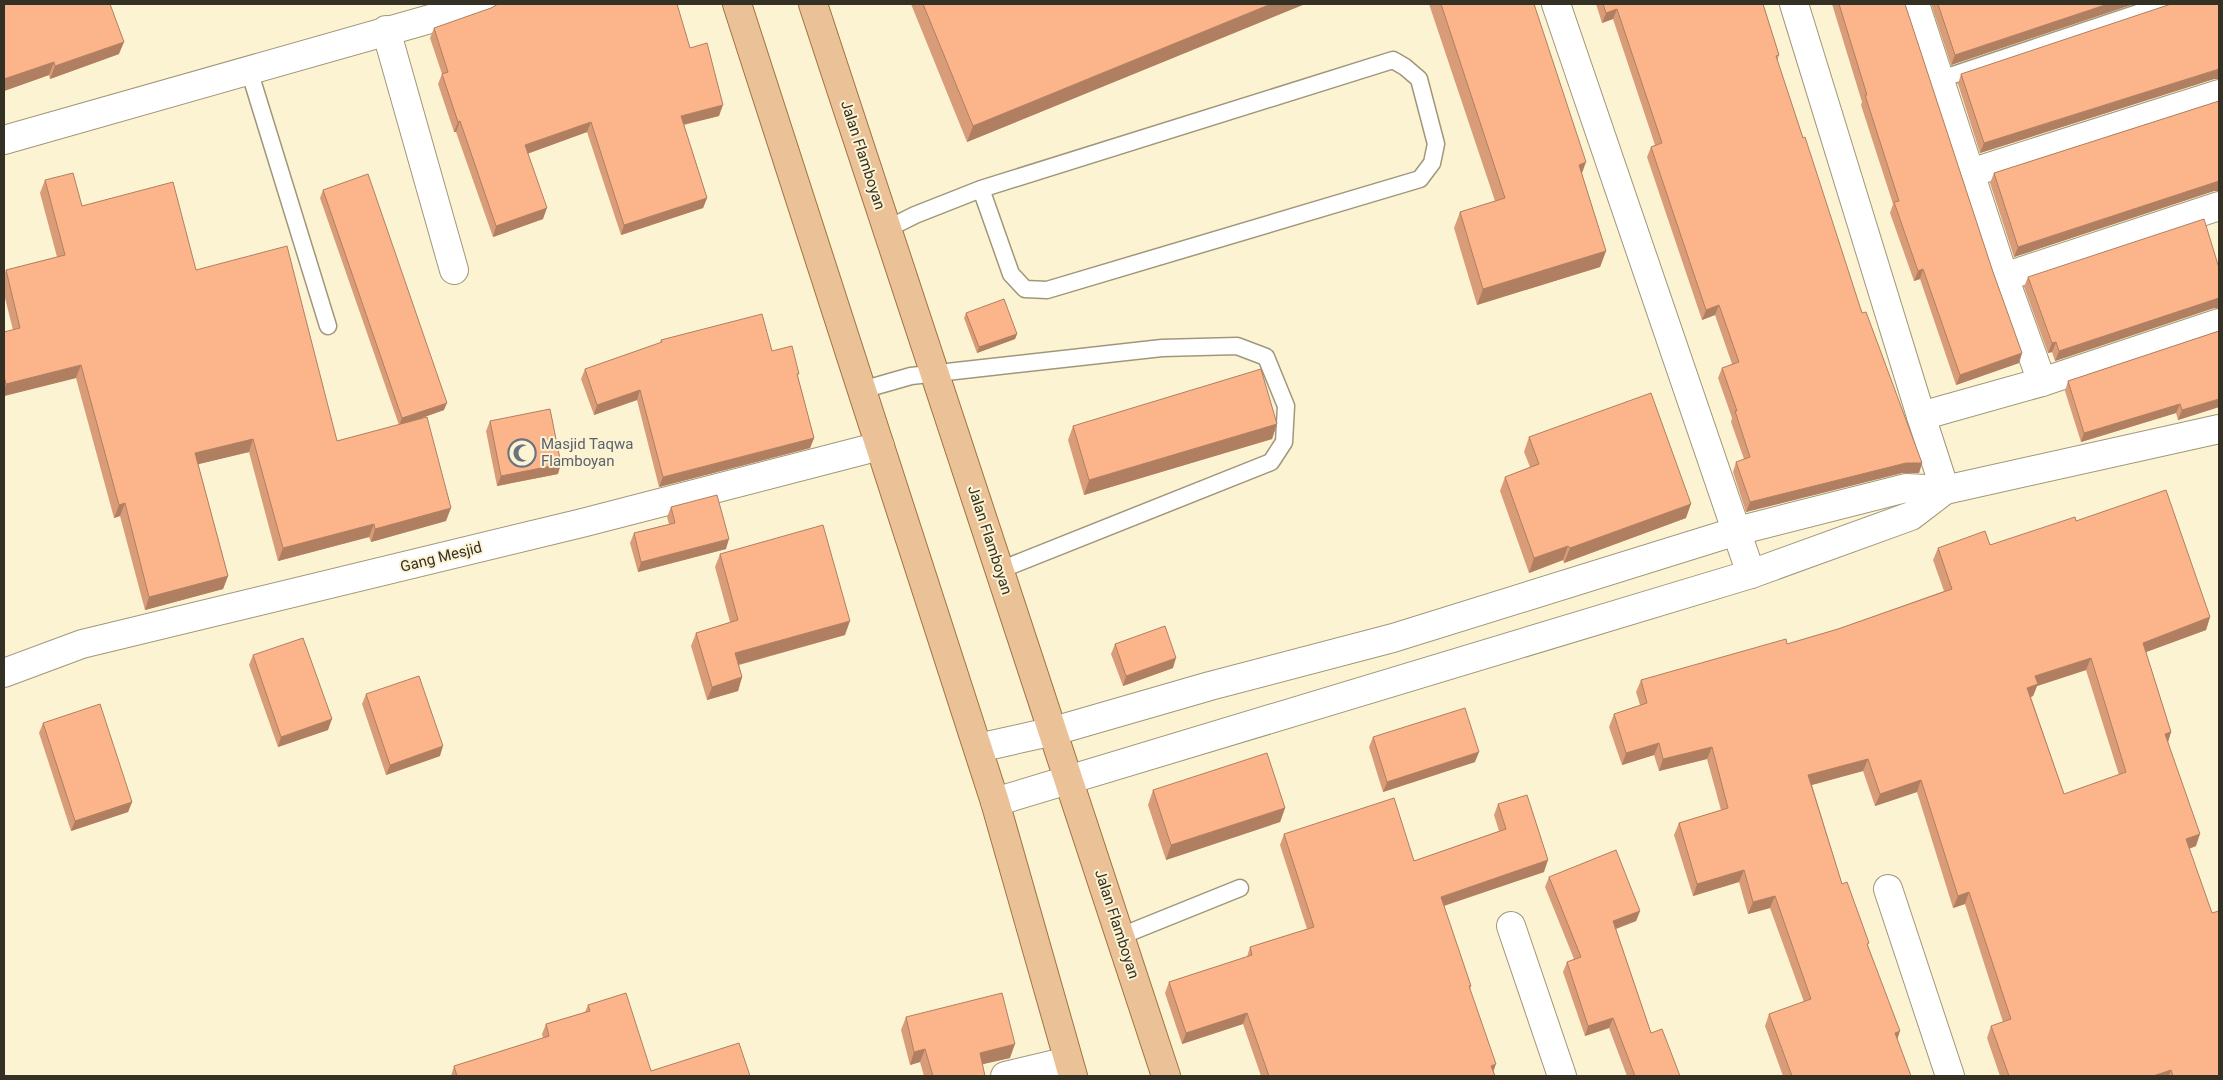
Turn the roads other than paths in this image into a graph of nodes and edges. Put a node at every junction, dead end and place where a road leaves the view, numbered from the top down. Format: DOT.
graph roads {
  1 [pos="483,4"];
  2 [pos="738,4"];
  3 [pos="813,4"];
  4 [pos="1556,4"];
  5 [pos="1795,4"];
  6 [pos="1915,4"];
  7 [pos="2165,4"];
  8 [pos="386,30"];
  9 [pos="249,70"];
  10 [pos="1941,79"];
  11 [pos="2219,94"];
  12 [pos="4,140"];
  13 [pos="1970,174"];
  14 [pos="981,189"];
  15 [pos="2219,206"];
  16 [pos="887,229"];
  17 [pos="454,270"];
  18 [pos="2004,277"];
  19 [pos="2219,323"];
  20 [pos="328,326"];
  21 [pos="935,373"];
  22 [pos="2042,382"];
  23 [pos="862,390"];
  24 [pos="1921,416"];
  25 [pos="2219,430"];
  26 [pos="880,446"];
  27 [pos="1945,490"];
  28 [pos="1737,530"];
  29 [pos="1000,570"];
  30 [pos="1751,574"];
  31 [pos="4,673"];
  32 [pos="1054,732"];
  33 [pos="978,748"];
  34 [pos="1070,780"];
  35 [pos="995,802"];
  36 [pos="1240,888"];
  37 [pos="1888,889"];
  38 [pos="1511,926"];
  39 [pos="1121,936"];
  40 [pos="1071,1069"];
  41 [pos="1004,1076"];
  42 [pos="1166,1076"];
  43 [pos="1562,1076"];
  44 [pos="1950,1076"];
  1 -- 8 [label="street"];
  2 -- 23 [label="main road"];
  3 -- 16 [label="main road, Jalan Flamboyan"];
  4 -- 28 [label="street"];
  5 -- 24 [label="street"];
  6 -- 10 [label="street"];
  7 -- 10 [label="lane"];
  8 -- 9 [label="street"];
  8 -- 17 [label="street"];
  9 -- 12 [label="street"];
  9 -- 20 [label="lane"];
  10 -- 13 [label="street"];
  11 -- 13 [label="street"];
  13 -- 18 [label="street"];
  14 -- 14 [label="lane"];
  14 -- 16 [label="lane"];
  15 -- 18 [label="street"];
  16 -- 21 [label="main road, Jalan Flamboyan"];
  18 -- 22 [label="street"];
  19 -- 22 [label="street"];
  21 -- 23 [label="lane"];
  21 -- 29 [label="main road, Jalan Flamboyan"];
  21 -- 29 [label="lane"];
  22 -- 24 [label="street"];
  23 -- 26 [label="main road"];
  24 -- 27 [label="street"];
  25 -- 27 [label="street"];
  26 -- 31 [label="street, Gang Mesjid"];
  26 -- 33 [label="main road"];
  27 -- 28 [label="street"];
  27 -- 30 [label="street"];
  28 -- 30 [label="street"];
  28 -- 32 [label="street"];
  29 -- 32 [label="main road, Jalan Flamboyan"];
  30 -- 34 [label="street"];
  32 -- 33 [label="street"];
  32 -- 34 [label="main road, Jalan Flamboyan"];
  33 -- 35 [label="main road"];
  34 -- 35 [label="street"];
  34 -- 39 [label="main road, Jalan Flamboyan"];
  35 -- 40 [label="main road"];
  36 -- 39 [label="lane"];
  37 -- 44 [label="street"];
  38 -- 43 [label="street"];
  39 -- 42 [label="main road, Jalan Flamboyan"];
  40 -- 41 [label="street"];
}
